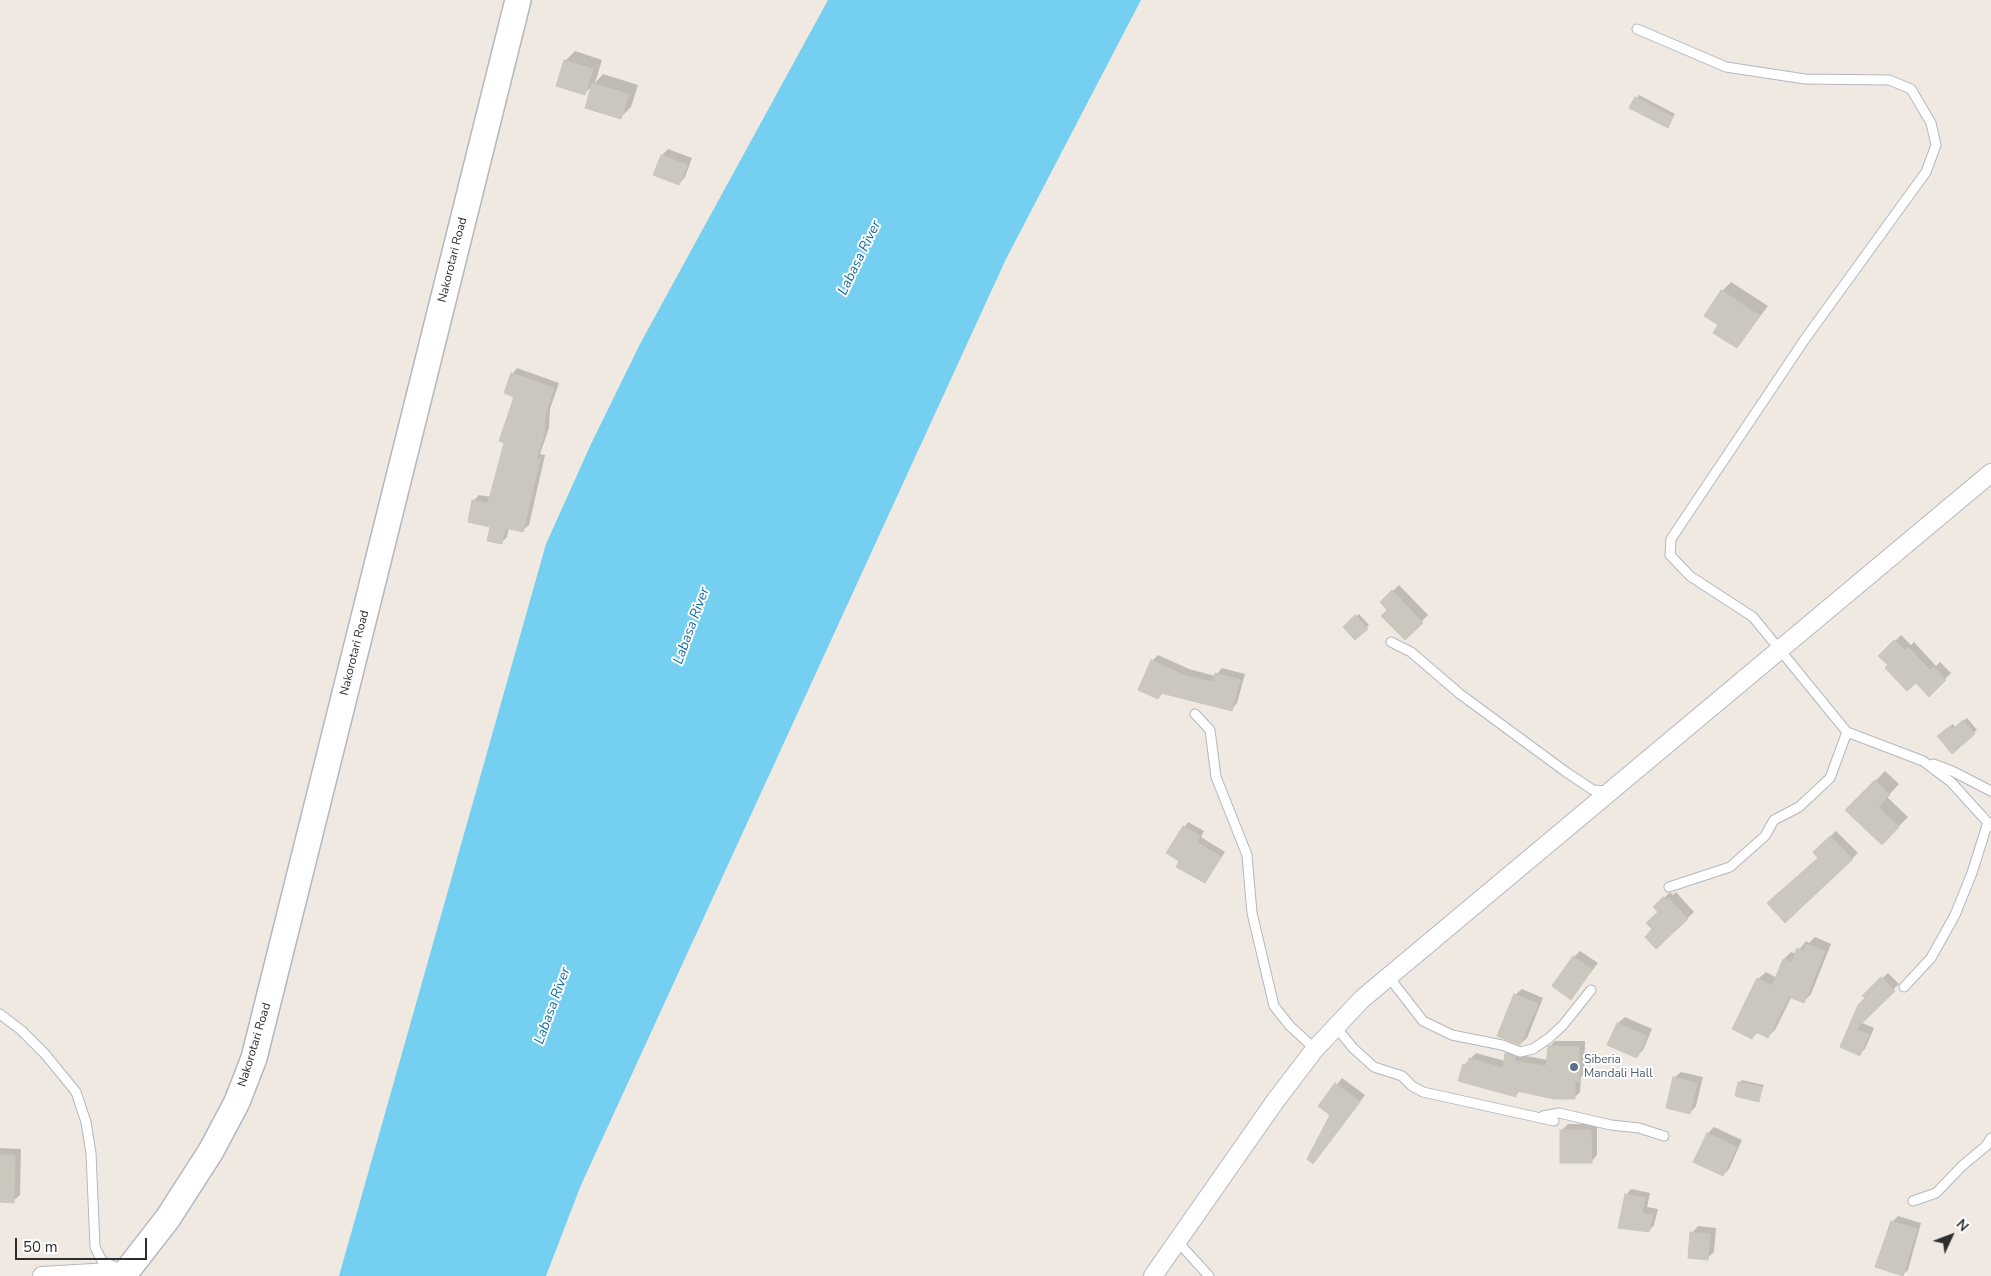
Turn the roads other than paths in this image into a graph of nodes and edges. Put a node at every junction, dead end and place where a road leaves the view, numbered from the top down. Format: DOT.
graph roads {
  1 [pos="518,0"];
  2 [pos="1637,29"];
  3 [pos="1991,473"];
  4 [pos="1391,642"];
  5 [pos="1778,650"];
  6 [pos="1195,714"];
  7 [pos="1848,732"];
  8 [pos="1923,760"];
  9 [pos="1991,790"];
  10 [pos="1610,792"];
  11 [pos="1989,824"];
  12 [pos="1669,887"];
  13 [pos="1388,976"];
  14 [pos="1904,987"];
  15 [pos="1591,990"];
  16 [pos="0,1014"];
  17 [pos="1335,1026"];
  18 [pos="1314,1049"];
  19 [pos="1541,1116"];
  20 [pos="1554,1121"];
  21 [pos="1664,1136"];
  22 [pos="1991,1138"];
  23 [pos="1913,1201"];
  24 [pos="1177,1241"];
  25 [pos="125,1274"];
  26 [pos="42,1276"];
  27 [pos="1153,1276"];
  28 [pos="1209,1276"];
  1 -- 25 [label="street, Nakorotari Road"];
  2 -- 5 [label="lane"];
  3 -- 5 [label="street"];
  4 -- 10 [label="lane"];
  5 -- 7 [label="lane"];
  5 -- 10 [label="street"];
  6 -- 18 [label="lane"];
  7 -- 8 [label="lane"];
  7 -- 12 [label="lane"];
  8 -- 9 [label="lane"];
  8 -- 11 [label="lane"];
  10 -- 13 [label="street"];
  11 -- 14 [label="lane"];
  13 -- 15 [label="lane"];
  13 -- 17 [label="street"];
  16 -- 25 [label="lane"];
  17 -- 18 [label="street"];
  17 -- 19 [label="lane"];
  18 -- 24 [label="street"];
  19 -- 20 [label="lane"];
  19 -- 21 [label="lane"];
  22 -- 23 [label="lane"];
  24 -- 27 [label="street"];
  24 -- 28 [label="lane"];
  25 -- 26 [label="street"];
}
